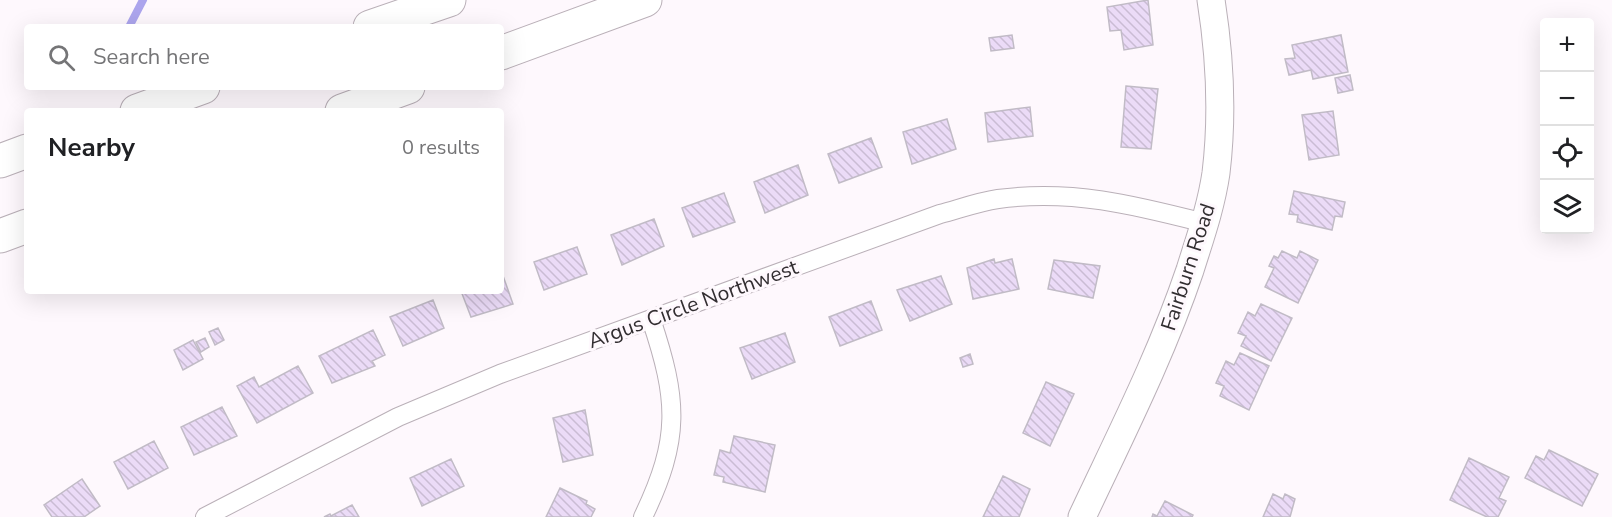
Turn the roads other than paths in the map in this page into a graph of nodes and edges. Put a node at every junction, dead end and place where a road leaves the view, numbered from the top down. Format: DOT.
graph roads {
  1 [pos="428,0"];
  2 [pos="449,0"];
  3 [pos="645,0"];
  4 [pos="1211,0"];
  5 [pos="370,24"];
  6 [pos="379,24"];
  7 [pos="504,52"];
  8 [pos="195,90"];
  9 [pos="400,90"];
  10 [pos="145,108"];
  11 [pos="350,108"];
  12 [pos="24,152"];
  13 [pos="0,161"];
  14 [pos="1205,224"];
  15 [pos="24,227"];
  16 [pos="0,236"];
  17 [pos="651,319"];
  18 [pos="205,517"];
  19 [pos="643,517"];
  20 [pos="1082,517"];
  1 -- 5 [label="highway"];
  2 -- 6 [label="highway"];
  3 -- 7 [label="highway"];
  4 -- 14 [label="street, Fairburn Road"];
  8 -- 10 [label="highway"];
  9 -- 11 [label="highway"];
  12 -- 13 [label="highway"];
  14 -- 17 [label="street, Argus Circle Northwest"];
  14 -- 20 [label="street, Fairburn Road"];
  15 -- 16 [label="highway"];
  17 -- 18 [label="street, Argus Circle Northwest"];
  17 -- 19 [label="street"];
}
